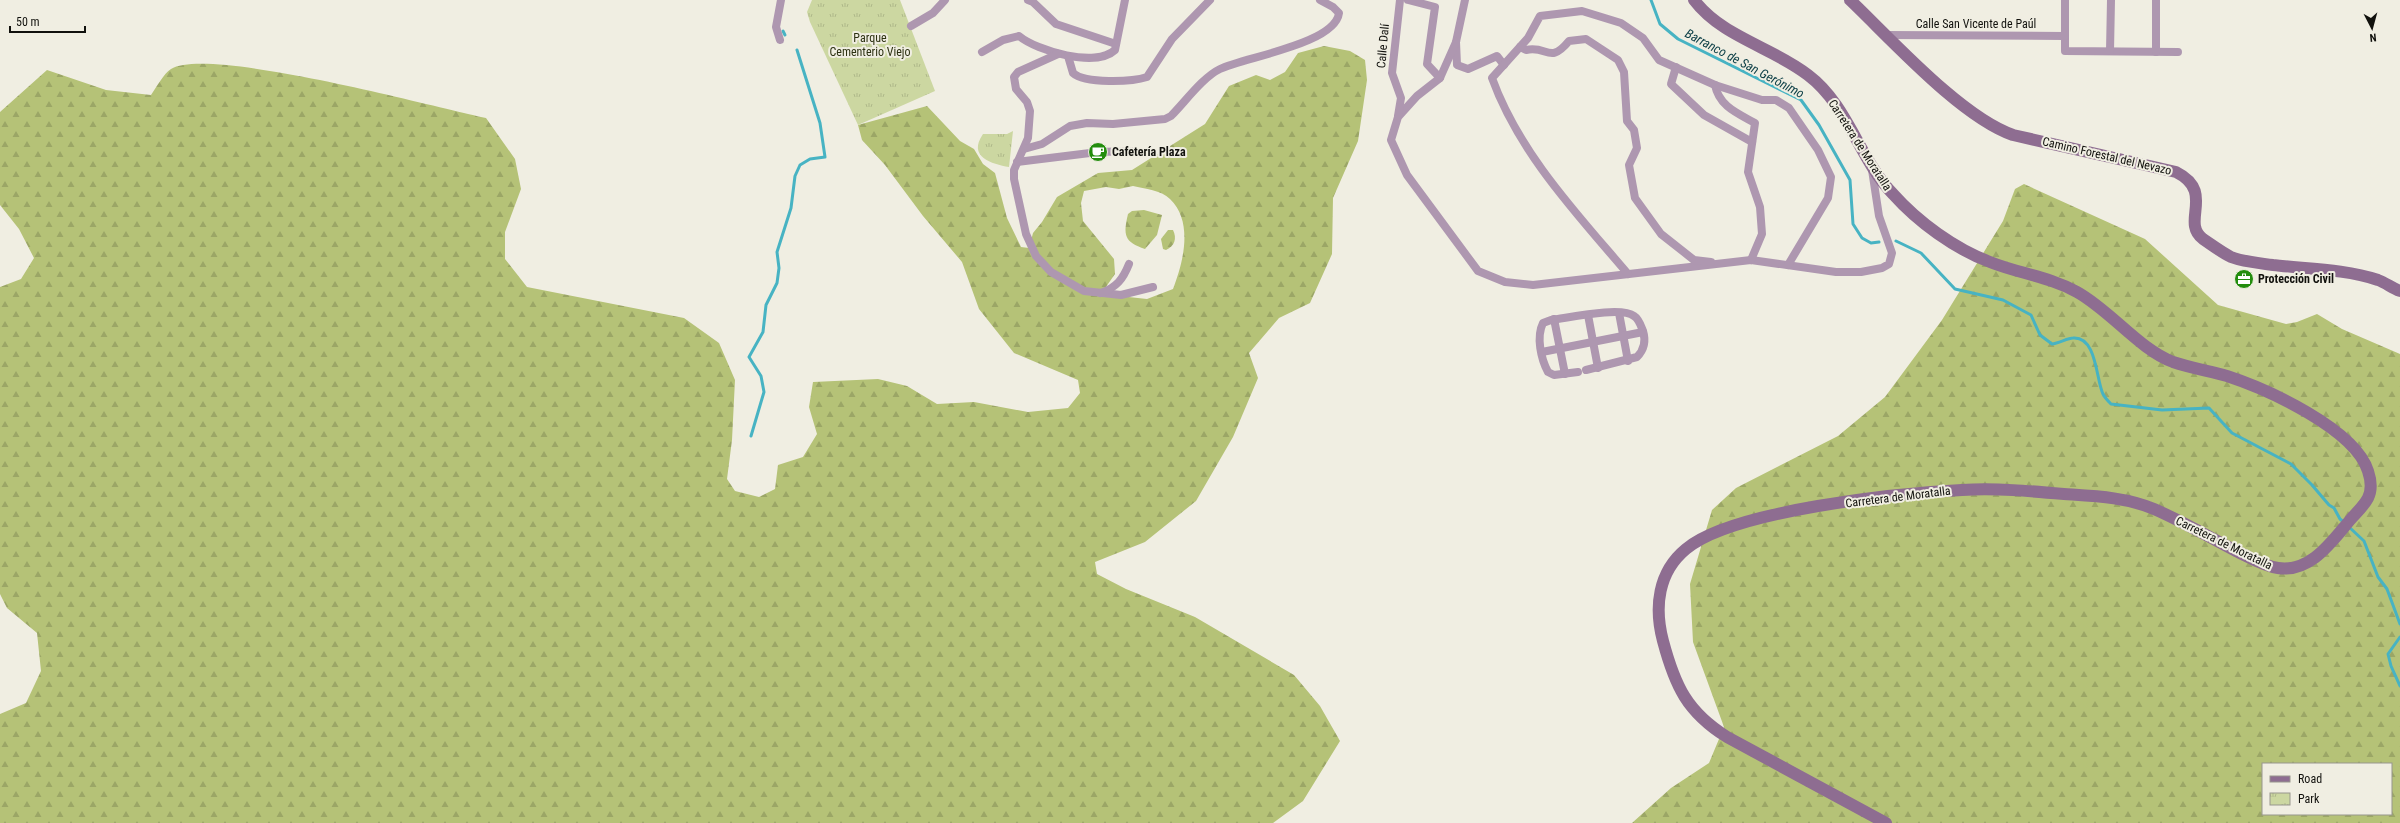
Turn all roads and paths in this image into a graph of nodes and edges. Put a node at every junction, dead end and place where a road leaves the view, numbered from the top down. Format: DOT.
graph roads {
  1 [pos="781,0"];
  2 [pos="945,0"];
  3 [pos="1028,0"];
  4 [pos="1125,0"];
  5 [pos="1210,0"];
  6 [pos="1320,0"];
  7 [pos="1400,0"];
  8 [pos="1408,0"];
  9 [pos="1465,0"];
  10 [pos="1694,0"];
  11 [pos="1850,0"];
  12 [pos="2065,0"];
  13 [pos="2111,0"];
  14 [pos="2156,0"];
  15 [pos="911,26"];
  16 [pos="1886,35"];
  17 [pos="2065,36"];
  18 [pos="780,40"];
  19 [pos="1456,42"];
  20 [pos="1116,44"];
  21 [pos="1520,47"];
  22 [pos="2110,51"];
  23 [pos="982,52"];
  24 [pos="2156,52"];
  25 [pos="2178,52"];
  26 [pos="1058,54"];
  27 [pos="1068,56"];
  28 [pos="1504,65"];
  29 [pos="1676,67"];
  30 [pos="1440,78"];
  31 [pos="1715,85"];
  32 [pos="1398,117"];
  33 [pos="1752,142"];
  34 [pos="1024,149"];
  35 [pos="1133,151"];
  36 [pos="1017,162"];
  37 [pos="1871,163"];
  38 [pos="1751,260"];
  39 [pos="1129,264"];
  40 [pos="1722,264"];
  41 [pos="1788,266"];
  42 [pos="1628,274"];
  43 [pos="1153,287"];
  44 [pos="2400,291"];
  45 [pos="1101,294"];
  46 [pos="1619,313"];
  47 [pos="1588,316"];
  48 [pos="1554,319"];
  49 [pos="1643,332"];
  50 [pos="1623,336"];
  51 [pos="1560,349"];
  52 [pos="1542,352"];
  53 [pos="1628,361"];
  54 [pos="1598,368"];
  55 [pos="1565,374"];
  56 [pos="1886,823"];
  1 -- 18 [label="street"];
  2 -- 15 [label="street"];
  3 -- 20 [label="street"];
  4 -- 20 [label="street"];
  5 -- 27 [label="street"];
  6 -- 34 [label="street"];
  7 -- 32 [label="street, Calle Dalí"];
  8 -- 30 [label="street"];
  9 -- 19 [label="street"];
  10 -- 37 [label="main road, Carretera de Moratalla"];
  11 -- 16 [label="main road, Camino Forestal del Nevazo"];
  12 -- 17 [label="street"];
  13 -- 22 [label="street"];
  14 -- 24 [label="street"];
  16 -- 17 [label="street, Calle San Vicente de Paúl"];
  16 -- 44 [label="main road, Camino Forestal del Nevazo"];
  17 -- 22 [label="street"];
  19 -- 28 [label="street"];
  19 -- 30 [label="street"];
  20 -- 27 [label="street"];
  21 -- 28 [label="street"];
  21 -- 29 [label="street"];
  21 -- 40 [label="street"];
  22 -- 24 [label="street"];
  23 -- 26 [label="street"];
  24 -- 25 [label="street"];
  26 -- 27 [label="street"];
  26 -- 34 [label="street"];
  28 -- 42 [label="street"];
  29 -- 31 [label="street"];
  29 -- 33 [label="street"];
  30 -- 32 [label="street"];
  31 -- 33 [label="street"];
  31 -- 41 [label="street"];
  32 -- 42 [label="street"];
  33 -- 38 [label="street"];
  34 -- 36 [label="street"];
  35 -- 36 [label="street"];
  36 -- 45 [label="street"];
  37 -- 41 [label="street"];
  37 -- 56 [label="main road, Carretera de Moratalla"];
  38 -- 40 [label="street"];
  38 -- 41 [label="street"];
  39 -- 45 [label="street"];
  40 -- 42 [label="street"];
  43 -- 45 [label="street"];
  46 -- 47 [label="street"];
  46 -- 49 [label="street"];
  46 -- 50 [label="street"];
  47 -- 48 [label="street"];
  47 -- 54 [label="street"];
  48 -- 51 [label="street"];
  48 -- 52 [label="street"];
  49 -- 50 [label="street"];
  49 -- 53 [label="street"];
  50 -- 51 [label="street"];
  50 -- 53 [label="street"];
  51 -- 52 [label="street"];
  51 -- 55 [label="street"];
  52 -- 55 [label="street"];
  53 -- 54 [label="street"];
  54 -- 55 [label="street"];
}
